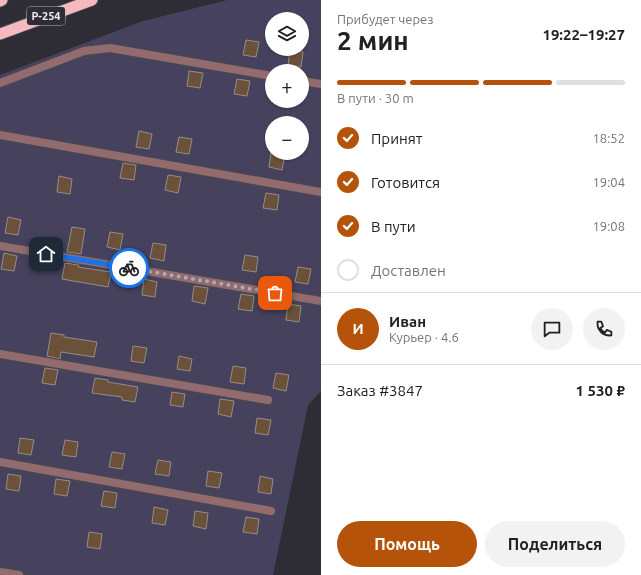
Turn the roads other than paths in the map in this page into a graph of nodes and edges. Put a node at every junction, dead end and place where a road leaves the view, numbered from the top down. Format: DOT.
graph roads {
  1 [pos="92,0"];
  2 [pos="0,34"];
  3 [pos="265,75"];
  4 [pos="309,82"];
  5 [pos="0,83"];
  6 [pos="321,84"];
  7 [pos="0,136"];
  8 [pos="321,192"];
  9 [pos="0,246"];
  10 [pos="321,301"];
  11 [pos="0,354"];
  12 [pos="268,400"];
  13 [pos="0,462"];
  14 [pos="272,511"];
  15 [pos="0,572"];
  16 [pos="19,575"];
  1 -- 2 [label="highway, Р-254"];
  3 -- 5 [label="lane"];
  4 -- 6 [label="lane"];
  7 -- 8 [label="lane"];
  9 -- 10 [label="lane"];
  11 -- 12 [label="lane"];
  13 -- 14 [label="lane"];
  15 -- 16 [label="lane"];
}
